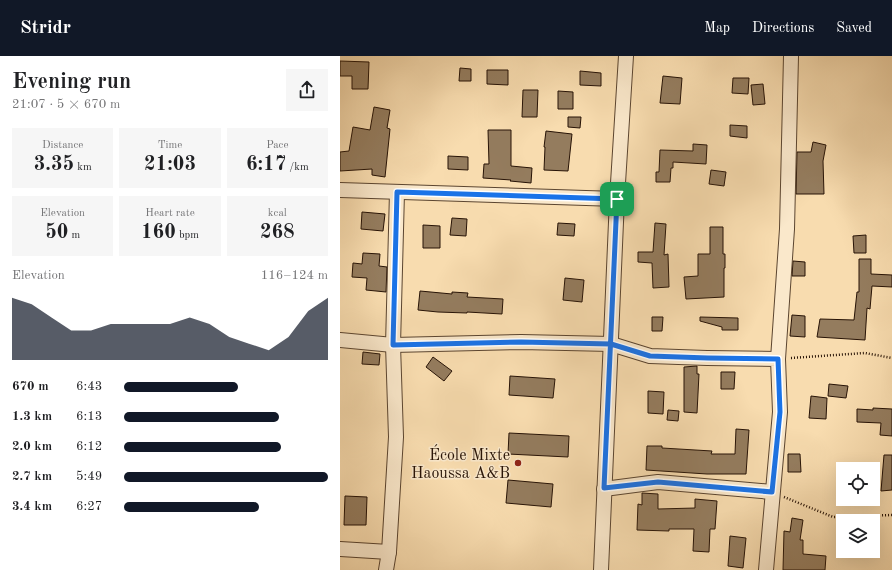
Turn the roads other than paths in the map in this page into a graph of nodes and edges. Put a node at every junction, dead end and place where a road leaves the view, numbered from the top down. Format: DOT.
graph roads {
  1 [pos="626,56"];
  2 [pos="790,56"];
  3 [pos="340,190"];
  4 [pos="397,192"];
  5 [pos="617,199"];
  6 [pos="340,340"];
  7 [pos="611,344"];
  8 [pos="393,345"];
  9 [pos="778,359"];
  10 [pos="604,488"];
  11 [pos="772,492"];
  12 [pos="340,549"];
  13 [pos="389,552"];
  14 [pos="386,570"];
  15 [pos="601,570"];
  16 [pos="766,570"];
  1 -- 5 [label="street"];
  2 -- 9 [label="street"];
  3 -- 4 [label="street"];
  4 -- 5 [label="street"];
  4 -- 8 [label="street"];
  5 -- 7 [label="street"];
  6 -- 8 [label="street"];
  7 -- 8 [label="street"];
  7 -- 9 [label="street"];
  7 -- 10 [label="street"];
  8 -- 13 [label="street"];
  9 -- 11 [label="street"];
  10 -- 11 [label="street"];
  10 -- 15 [label="street"];
  11 -- 16 [label="street"];
  12 -- 13 [label="street"];
  13 -- 14 [label="street"];
}
